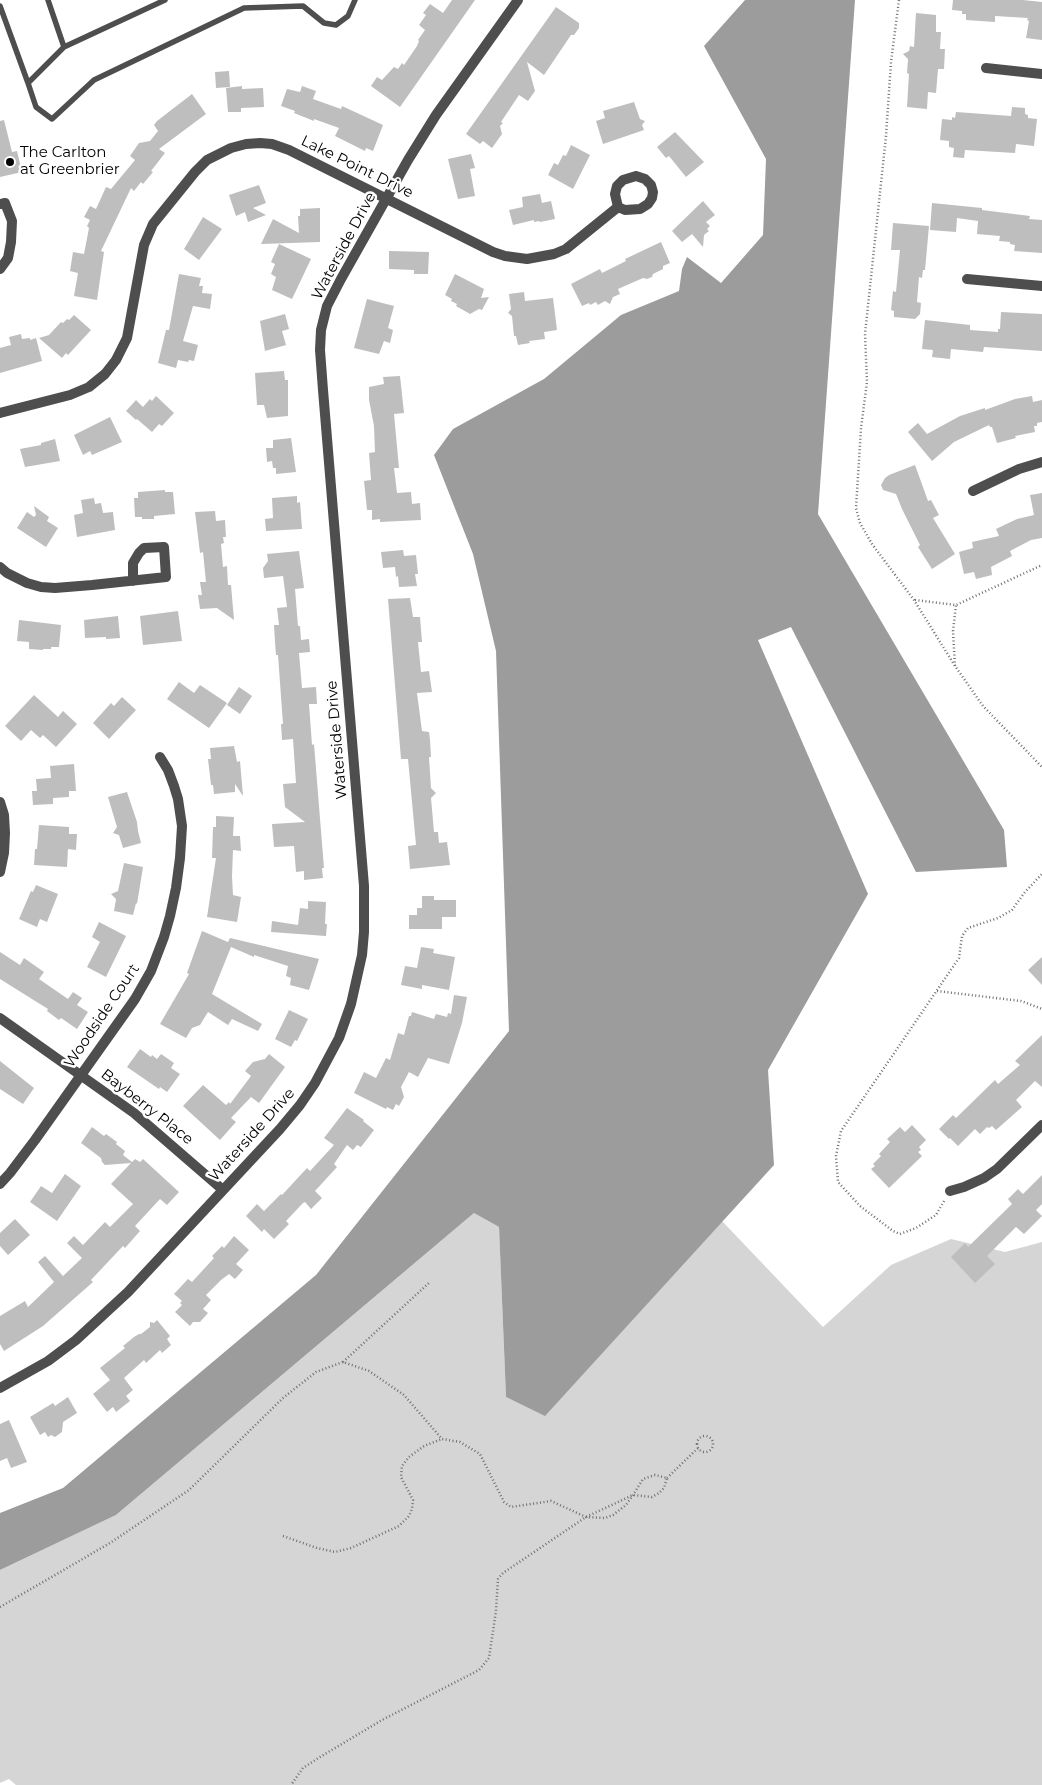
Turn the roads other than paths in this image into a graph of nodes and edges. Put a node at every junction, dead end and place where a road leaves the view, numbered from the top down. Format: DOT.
graph roads {
  1 [pos="48,0"];
  2 [pos="165,0"];
  3 [pos="355,0"];
  4 [pos="518,0"];
  5 [pos="302,3"];
  6 [pos="0,6"];
  7 [pos="64,47"];
  8 [pos="986,68"];
  9 [pos="1042,74"];
  10 [pos="28,83"];
  11 [pos="386,198"];
  12 [pos="0,204"];
  13 [pos="618,207"];
  14 [pos="0,269"];
  15 [pos="967,280"];
  16 [pos="1042,286"];
  17 [pos="0,413"];
  18 [pos="1042,462"];
  19 [pos="973,491"];
  20 [pos="0,567"];
  21 [pos="133,581"];
  22 [pos="160,757"];
  23 [pos="0,802"];
  24 [pos="0,872"];
  25 [pos="0,1018"];
  26 [pos="81,1075"];
  27 [pos="1042,1125"];
  28 [pos="0,1184"];
  29 [pos="223,1190"];
  30 [pos="950,1191"];
  31 [pos="0,1388"];
  1 -- 7 [label="lane"];
  2 -- 7 [label="lane"];
  3 -- 5 [label="lane"];
  4 -- 11 [label="street, Waterside Drive"];
  5 -- 10 [label="lane"];
  6 -- 10 [label="lane"];
  7 -- 10 [label="lane"];
  8 -- 9 [label="street"];
  11 -- 13 [label="street, Lake Point Drive"];
  11 -- 17 [label="street, Lake Point Drive"];
  11 -- 29 [label="street, Waterside Drive"];
  12 -- 14 [label="street"];
  15 -- 16 [label="street"];
  18 -- 19 [label="street"];
  20 -- 21 [label="street"];
  22 -- 26 [label="street, Woodside Court"];
  23 -- 24 [label="street"];
  25 -- 26 [label="street, Bayberry Place"];
  26 -- 28 [label="street, Woodside Court"];
  26 -- 29 [label="street, Bayberry Place"];
  27 -- 30 [label="street"];
  29 -- 31 [label="street, Waterside Drive"];
}
